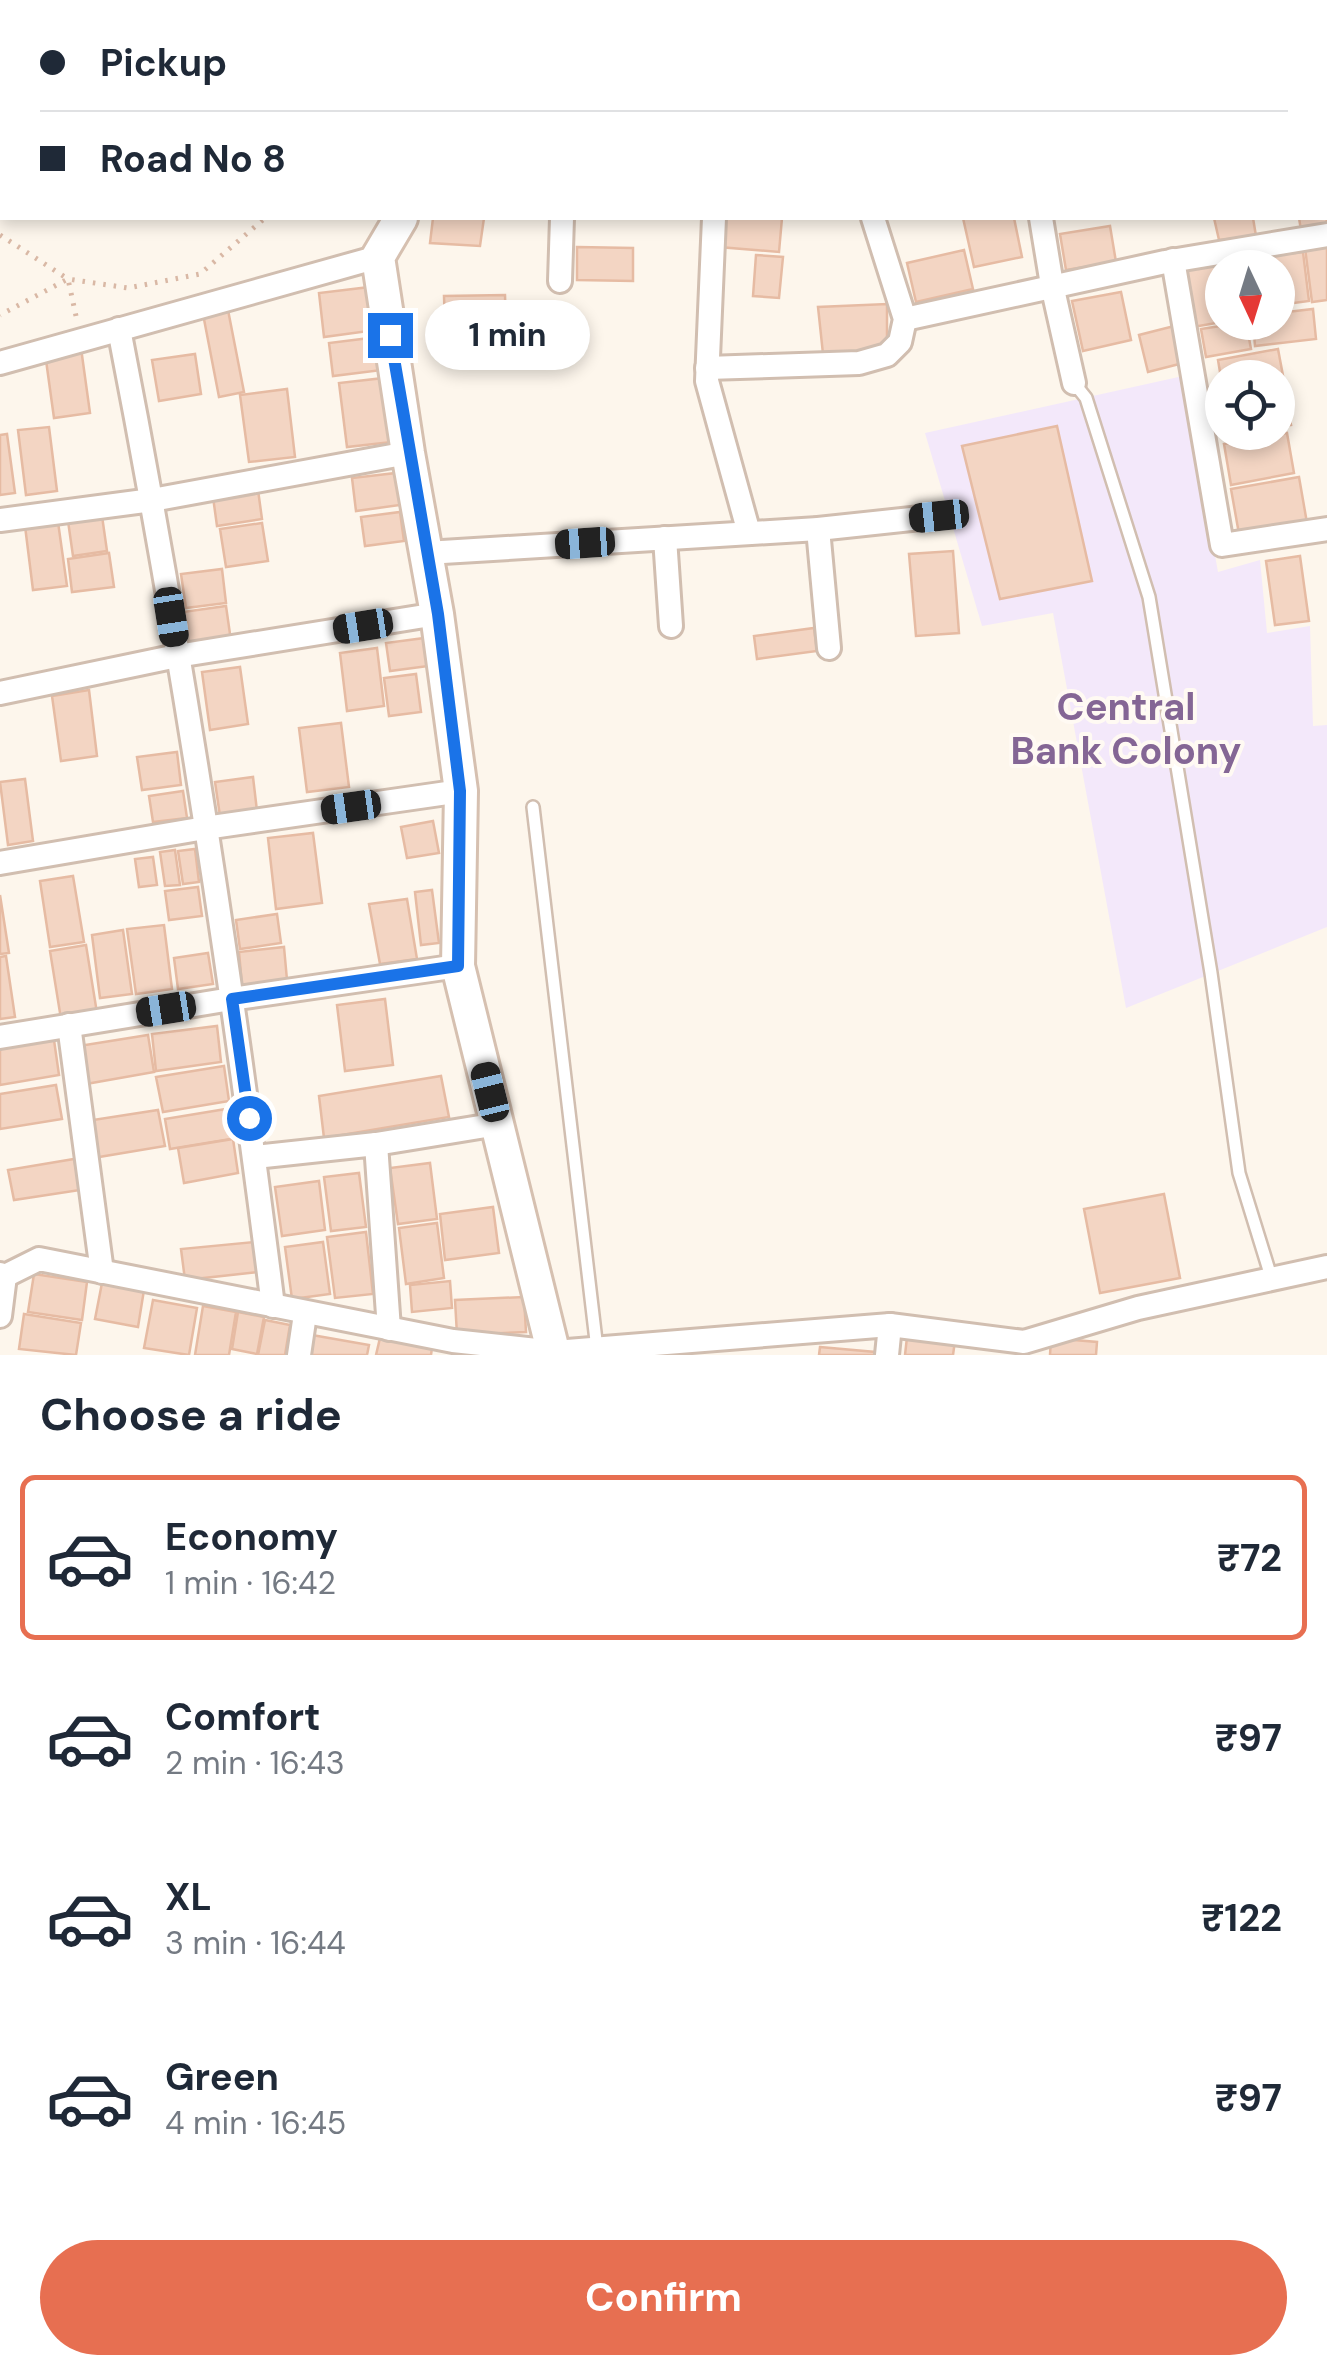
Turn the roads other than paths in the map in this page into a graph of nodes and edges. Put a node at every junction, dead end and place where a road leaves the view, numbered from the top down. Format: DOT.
graph roads {
  1 [pos="400,220"];
  2 [pos="562,220"];
  3 [pos="714,220"];
  4 [pos="873,220"];
  5 [pos="1041,220"];
  6 [pos="1327,235"];
  7 [pos="378,257"];
  8 [pos="1173,260"];
  9 [pos="560,281"];
  10 [pos="1052,285"];
  11 [pos="905,320"];
  12 [pos="118,329"];
  13 [pos="0,362"];
  14 [pos="707,368"];
  15 [pos="1074,383"];
  16 [pos="408,453"];
  17 [pos="152,500"];
  18 [pos="939,516"];
  19 [pos="0,520"];
  20 [pos="818,528"];
  21 [pos="1327,529"];
  22 [pos="749,533"];
  23 [pos="665,538"];
  24 [pos="426,553"];
  25 [pos="438,614"];
  26 [pos="671,626"];
  27 [pos="829,648"];
  28 [pos="177,656"];
  29 [pos="0,692"];
  30 [pos="460,791"];
  31 [pos="533,807"];
  32 [pos="204,828"];
  33 [pos="0,863"];
  34 [pos="458,966"];
  35 [pos="232,999"];
  36 [pos="70,1024"];
  37 [pos="0,1038"];
  38 [pos="498,1124"];
  39 [pos="376,1144"];
  40 [pos="255,1157"];
  41 [pos="1327,1267"];
  42 [pos="102,1272"];
  43 [pos="2,1275"];
  44 [pos="1272,1280"];
  45 [pos="274,1306"];
  46 [pos="305,1314"];
  47 [pos="0,1316"];
  48 [pos="890,1325"];
  49 [pos="389,1330"];
  50 [pos="738,1346"];
  51 [pos="452,1348"];
  52 [pos="1024,1348"];
  53 [pos="597,1349"];
  54 [pos="555,1354"];
  55 [pos="299,1355"];
  56 [pos="887,1355"];
  1 -- 7 [label="street"];
  2 -- 9 [label="street"];
  3 -- 14 [label="street"];
  4 -- 11 [label="street"];
  5 -- 10 [label="street"];
  6 -- 8 [label="street"];
  7 -- 12 [label="street"];
  7 -- 16 [label="street"];
  8 -- 10 [label="street"];
  8 -- 21 [label="street"];
  10 -- 11 [label="street"];
  10 -- 15 [label="street"];
  11 -- 14 [label="street"];
  12 -- 13 [label="street"];
  12 -- 17 [label="street"];
  14 -- 22 [label="street"];
  15 -- 44 [label="lane"];
  16 -- 17 [label="street"];
  16 -- 24 [label="street"];
  17 -- 19 [label="street"];
  17 -- 28 [label="street"];
  18 -- 20 [label="street"];
  20 -- 22 [label="street"];
  20 -- 27 [label="street"];
  22 -- 23 [label="street"];
  23 -- 24 [label="street"];
  23 -- 26 [label="street"];
  24 -- 25 [label="street"];
  25 -- 28 [label="street"];
  25 -- 30 [label="street"];
  28 -- 29 [label="street"];
  28 -- 32 [label="street"];
  30 -- 32 [label="street"];
  30 -- 34 [label="street"];
  31 -- 53 [label="lane"];
  32 -- 33 [label="street"];
  32 -- 35 [label="street"];
  34 -- 35 [label="street"];
  34 -- 38 [label="street"];
  35 -- 36 [label="street"];
  35 -- 40 [label="street"];
  36 -- 37 [label="street"];
  36 -- 42 [label="street"];
  38 -- 39 [label="street"];
  38 -- 54 [label="street"];
  39 -- 40 [label="street"];
  39 -- 49 [label="street"];
  40 -- 45 [label="street"];
  41 -- 44 [label="street"];
  42 -- 43 [label="street"];
  42 -- 45 [label="street"];
  43 -- 47 [label="street"];
  44 -- 52 [label="street"];
  45 -- 46 [label="street"];
  46 -- 49 [label="street"];
  46 -- 55 [label="street"];
  48 -- 50 [label="street"];
  48 -- 52 [label="street"];
  48 -- 56 [label="street"];
  49 -- 51 [label="street"];
  50 -- 53 [label="street"];
  51 -- 54 [label="street"];
  53 -- 54 [label="street"];
}
